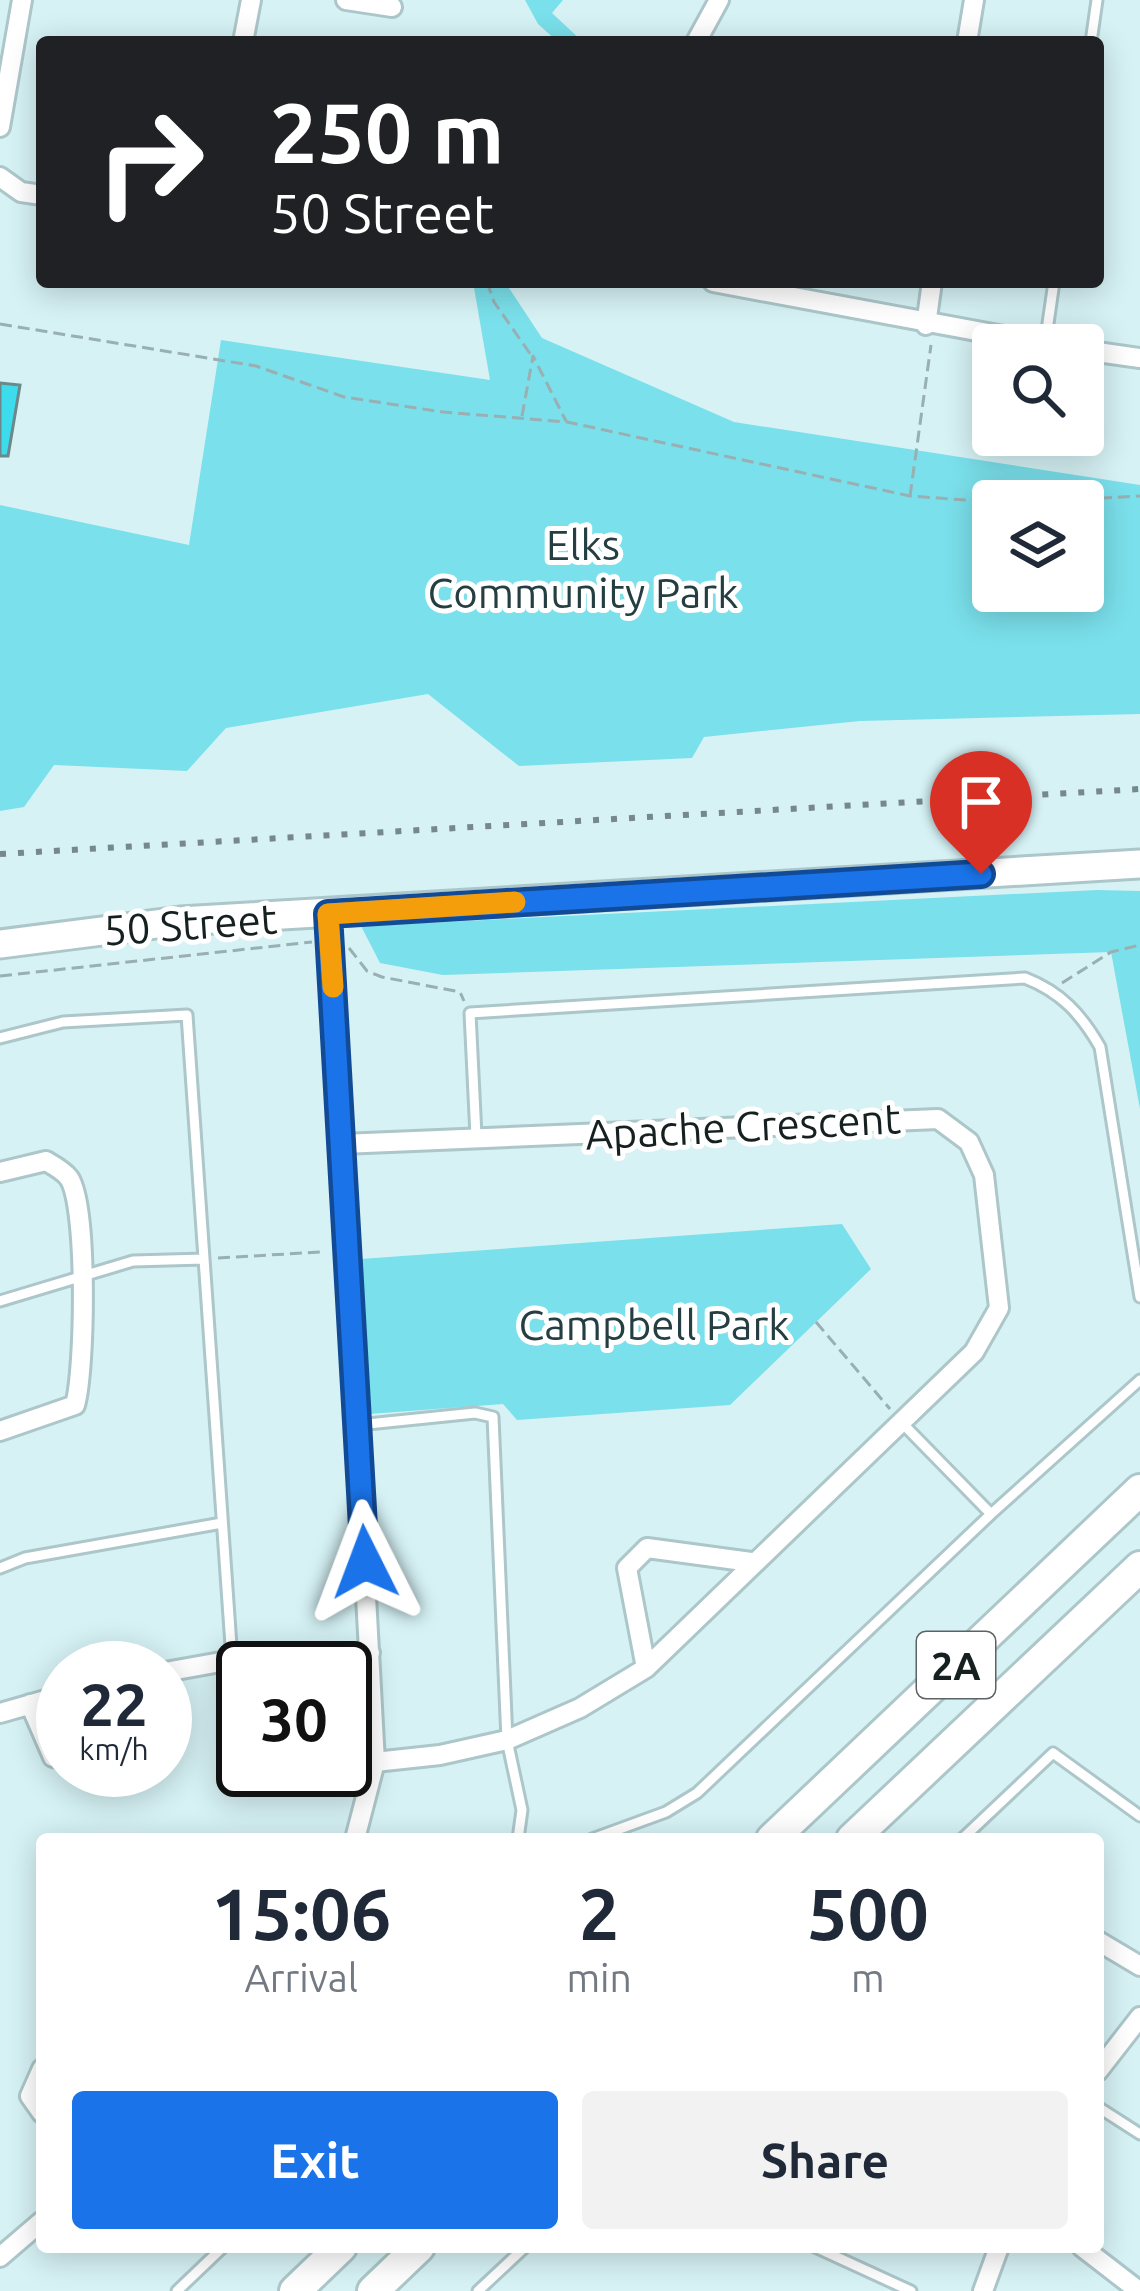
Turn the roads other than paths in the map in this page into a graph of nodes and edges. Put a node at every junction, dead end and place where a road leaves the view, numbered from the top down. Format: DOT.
graph roads {
  1 [pos="22,0"];
  2 [pos="251,0"];
  3 [pos="346,0"];
  4 [pos="719,0"];
  5 [pos="974,0"];
  6 [pos="1097,0"];
  7 [pos="392,7"];
  8 [pos="244,36"];
  9 [pos="700,36"];
  10 [pos="968,36"];
  11 [pos="1092,36"];
  12 [pos="0,127"];
  13 [pos="0,176"];
  14 [pos="36,194"];
  15 [pos="743,288"];
  16 [pos="932,288"];
  17 [pos="1053,288"];
  18 [pos="1050,324"];
  19 [pos="932,326"];
  20 [pos="972,333"];
  21 [pos="1104,353"];
  22 [pos="1140,358"];
  23 [pos="1140,864"];
  24 [pos="1028,872"];
  25 [pos="1140,878"];
  26 [pos="329,927"];
  27 [pos="0,944"];
  28 [pos="0,1038"];
  29 [pos="476,1136"];
  30 [pos="342,1144"];
  31 [pos="0,1172"];
  32 [pos="204,1259"];
  33 [pos="80,1276"];
  34 [pos="1140,1297"];
  35 [pos="0,1301"];
  36 [pos="1140,1380"];
  37 [pos="903,1424"];
  38 [pos="358,1425"];
  39 [pos="0,1431"];
  40 [pos="1140,1490"];
  41 [pos="991,1514"];
  42 [pos="222,1523"];
  43 [pos="751,1562"];
  44 [pos="1140,1567"];
  45 [pos="0,1568"];
  46 [pos="231,1641"];
  47 [pos="369,1641"];
  48 [pos="646,1668"];
  49 [pos="372,1697"];
  50 [pos="36,1702"];
  51 [pos="30,1704"];
  52 [pos="0,1713"];
  53 [pos="36,1718"];
  54 [pos="507,1740"];
  55 [pos="375,1762"];
  56 [pos="1140,1816"];
  57 [pos="357,1833"];
  58 [pos="519,1833"];
  59 [pos="609,1833"];
  60 [pos="778,1833"];
  61 [pos="858,1833"];
  62 [pos="968,1833"];
  63 [pos="1104,1945"];
  64 [pos="1140,1966"];
  65 [pos="1140,2017"];
  66 [pos="1104,2063"];
  67 [pos="1104,2111"];
  68 [pos="1140,2134"];
  69 [pos="36,2226"];
  70 [pos="217,2253"];
  71 [pos="335,2253"];
  72 [pos="413,2253"];
  73 [pos="519,2253"];
  74 [pos="828,2253"];
  75 [pos="997,2253"];
  76 [pos="1090,2253"];
  77 [pos="0,2257"];
  78 [pos="176,2291"];
  79 [pos="295,2291"];
  80 [pos="373,2291"];
  81 [pos="478,2291"];
  82 [pos="911,2291"];
  83 [pos="983,2291"];
  84 [pos="1139,2291"];
  1 -- 12 [label="street"];
  2 -- 8 [label="street"];
  3 -- 7 [label="street"];
  4 -- 9 [label="street"];
  5 -- 10 [label="street"];
  6 -- 11 [label="lane"];
  13 -- 14 [label="street"];
  15 -- 19 [label="street"];
  16 -- 19 [label="street"];
  17 -- 18 [label="lane"];
  19 -- 20 [label="street"];
  21 -- 22 [label="street"];
  23 -- 24 [label="main road, 50 Street"];
  24 -- 25 [label="main road, 50 Street"];
  24 -- 26 [label="main road, 50 Street"];
  26 -- 27 [label="main road, 50 Street"];
  26 -- 30 [label="street"];
  28 -- 32 [label="lane"];
  29 -- 30 [label="street, Apache Crescent"];
  29 -- 34 [label="lane"];
  29 -- 37 [label="street, Apache Crescent"];
  30 -- 38 [label="street"];
  31 -- 33 [label="street"];
  32 -- 33 [label="lane"];
  32 -- 42 [label="lane"];
  33 -- 35 [label="lane"];
  33 -- 39 [label="street"];
  36 -- 41 [label="lane"];
  37 -- 41 [label="lane"];
  37 -- 43 [label="street, Apache Crescent"];
  38 -- 47 [label="street"];
  38 -- 54 [label="lane"];
  40 -- 60 [label="main road, 2A"];
  41 -- 59 [label="lane"];
  42 -- 45 [label="lane"];
  42 -- 46 [label="lane"];
  43 -- 48 [label="street, Apache Crescent"];
  43 -- 48 [label="street"];
  44 -- 61 [label="main road, 2A"];
  48 -- 54 [label="street, Apache Crescent"];
  49 -- 55 [label="street"];
  50 -- 51 [label="street"];
  51 -- 52 [label="street"];
  51 -- 53 [label="street"];
  54 -- 55 [label="street, Apache Crescent"];
  54 -- 58 [label="lane"];
  55 -- 57 [label="street"];
  56 -- 62 [label="lane"];
  63 -- 64 [label="street"];
  65 -- 66 [label="street"];
  67 -- 68 [label="lane"];
  69 -- 77 [label="street"];
  70 -- 78 [label="lane"];
  71 -- 79 [label="main road"];
  72 -- 80 [label="main road"];
  73 -- 81 [label="lane"];
  74 -- 82 [label="lane"];
  75 -- 83 [label="street"];
  76 -- 84 [label="street"];
}
